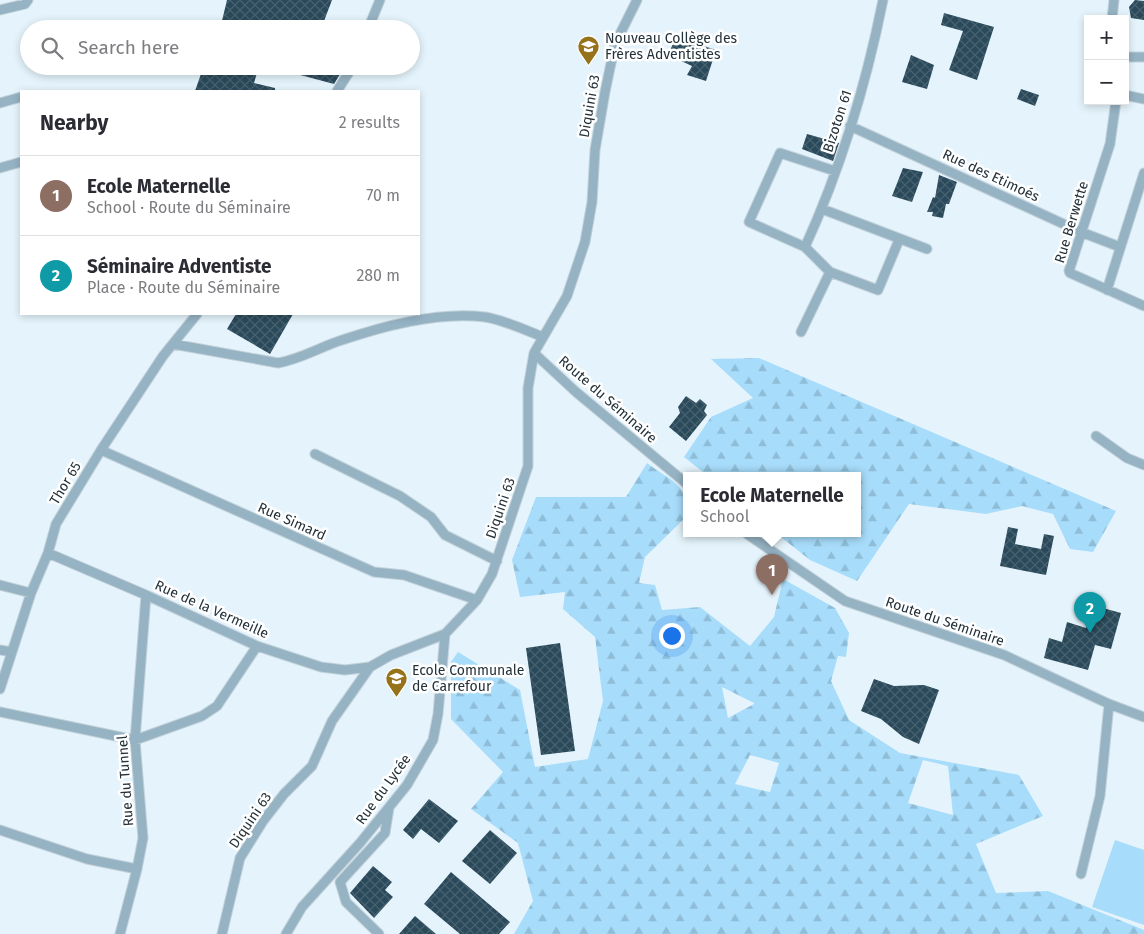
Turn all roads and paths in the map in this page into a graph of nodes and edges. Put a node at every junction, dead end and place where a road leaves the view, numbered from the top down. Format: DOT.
graph roads {
  1 [pos="28,0"];
  2 [pos="379,0"];
  3 [pos="637,0"];
  4 [pos="883,0"];
  5 [pos="1114,0"];
  6 [pos="0,10"];
  7 [pos="1112,15"];
  8 [pos="371,20"];
  9 [pos="1144,57"];
  10 [pos="1129,58"];
  11 [pos="347,75"];
  12 [pos="338,90"];
  13 [pos="1129,96"];
  14 [pos="20,97"];
  15 [pos="1144,99"];
  16 [pos="0,103"];
  17 [pos="1115,105"];
  18 [pos="850,126"];
  19 [pos="20,162"];
  20 [pos="0,168"];
  21 [pos="835,171"];
  22 [pos="1144,172"];
  23 [pos="822,209"];
  24 [pos="1081,232"];
  25 [pos="899,240"];
  26 [pos="805,247"];
  27 [pos="1120,247"];
  28 [pos="927,249"];
  29 [pos="830,272"];
  30 [pos="1107,290"];
  31 [pos="1144,306"];
  32 [pos="196,315"];
  33 [pos="801,332"];
  34 [pos="543,337"];
  35 [pos="173,344"];
  36 [pos="534,353"];
  37 [pos="1096,436"];
  38 [pos="101,450"];
  39 [pos="315,454"];
  40 [pos="1144,464"];
  41 [pos="683,481"];
  42 [pos="751,537"];
  43 [pos="48,553"];
  44 [pos="497,561"];
  45 [pos="0,585"];
  46 [pos="31,593"];
  47 [pos="146,595"];
  48 [pos="477,600"];
  49 [pos="446,634"];
  50 [pos="256,646"];
  51 [pos="0,650"];
  52 [pos="12,652"];
  53 [pos="370,667"];
  54 [pos="0,688"];
  55 [pos="1109,704"];
  56 [pos="0,712"];
  57 [pos="1144,717"];
  58 [pos="135,740"];
  59 [pos="389,808"];
  60 [pos="0,830"];
  61 [pos="137,869"];
  62 [pos="1081,874"];
  63 [pos="120,934"];
  64 [pos="222,934"];
  65 [pos="286,934"];
  66 [pos="379,934"];
  1 -- 6 [label="street"];
  2 -- 8 [label="street"];
  3 -- 34 [label="street, Diquini 63"];
  4 -- 18 [label="street, Bizoton 61"];
  5 -- 7 [label="street"];
  9 -- 10 [label="street"];
  11 -- 12 [label="street"];
  13 -- 15 [label="street"];
  14 -- 16 [label="street"];
  17 -- 24 [label="street, Rue Berwette"];
  18 -- 21 [label="street, Bizoton 61"];
  18 -- 24 [label="street, Rue des Etimoés"];
  19 -- 20 [label="street"];
  21 -- 23 [label="street, Bizoton 61"];
  21 -- 26 [label="street"];
  22 -- 27 [label="street"];
  23 -- 25 [label="street"];
  23 -- 26 [label="street, Bizoton 61"];
  24 -- 27 [label="street, Rue des Etimoés"];
  24 -- 30 [label="street, Rue Berwette"];
  25 -- 28 [label="street"];
  25 -- 29 [label="street"];
  26 -- 29 [label="street"];
  27 -- 30 [label="street"];
  29 -- 33 [label="street"];
  30 -- 31 [label="street, Rue Berwette"];
  32 -- 35 [label="street, Thor 65"];
  34 -- 35 [label="street"];
  34 -- 36 [label="street, Diquini 63"];
  35 -- 38 [label="street, Thor 65"];
  36 -- 41 [label="street, Route du Séminaire"];
  36 -- 44 [label="street, Diquini 63"];
  37 -- 40 [label="street"];
  38 -- 43 [label="street, Thor 65"];
  38 -- 48 [label="street, Rue Simard"];
  39 -- 44 [label="street"];
  42 -- 55 [label="street, Route du Séminaire"];
  43 -- 46 [label="street, Thor 65"];
  43 -- 47 [label="street, Rue de la Vermeille"];
  44 -- 48 [label="street, Diquini 63"];
  45 -- 46 [label="street"];
  46 -- 52 [label="street, Thor 65"];
  47 -- 50 [label="street, Rue de la Vermeille"];
  47 -- 58 [label="street, Rue du Tunnel"];
  48 -- 49 [label="street, Diquini 63"];
  49 -- 53 [label="street, Diquini 63"];
  49 -- 59 [label="street, Rue du Lycée"];
  50 -- 53 [label="street, Rue de la Vermeille"];
  50 -- 58 [label="street"];
  51 -- 52 [label="street"];
  52 -- 54 [label="street, Thor 65"];
  53 -- 64 [label="street, Diquini 63"];
  55 -- 57 [label="street, Route du Séminaire"];
  55 -- 62 [label="street"];
  56 -- 58 [label="street"];
  58 -- 61 [label="street, Rue du Tunnel"];
  59 -- 65 [label="street, Rue du Lycée"];
  59 -- 66 [label="street"];
  60 -- 61 [label="street"];
  61 -- 63 [label="street, Rue du Tunnel"];
}
